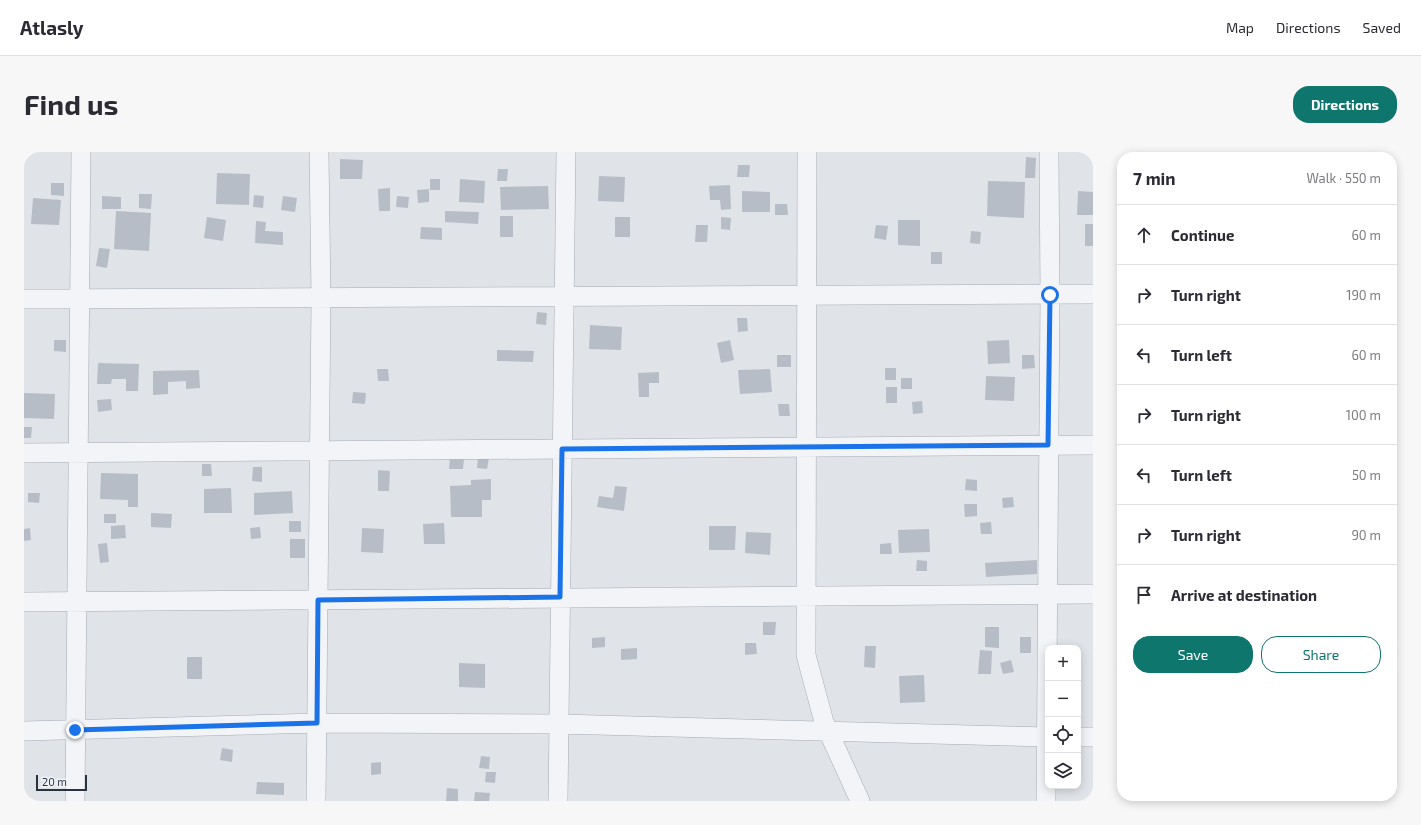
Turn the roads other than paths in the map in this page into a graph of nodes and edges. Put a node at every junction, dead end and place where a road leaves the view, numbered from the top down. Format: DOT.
graph roads {
  1 [pos="81,152"];
  2 [pos="319,152"];
  3 [pos="566,152"];
  4 [pos="807,152"];
  5 [pos="1049,152"];
  6 [pos="1093,294"];
  7 [pos="1050,295"];
  8 [pos="806,296"];
  9 [pos="564,297"];
  10 [pos="321,298"];
  11 [pos="24,299"];
  12 [pos="80,299"];
  13 [pos="1048,445"];
  14 [pos="1093,445"];
  15 [pos="806,447"];
  16 [pos="562,449"];
  17 [pos="319,450"];
  18 [pos="78,452"];
  19 [pos="24,453"];
  20 [pos="1047,594"];
  21 [pos="1093,594"];
  22 [pos="806,595"];
  23 [pos="560,597"];
  24 [pos="318,600"];
  25 [pos="24,602"];
  26 [pos="77,602"];
  27 [pos="1047,717"];
  28 [pos="317,723"];
  29 [pos="559,724"];
  30 [pos="75,730"];
  31 [pos="24,731"];
  32 [pos="829,732"];
  33 [pos="1045,737"];
  34 [pos="1081,737"];
  35 [pos="1093,737"];
  36 [pos="1047,753"];
  37 [pos="75,801"];
  38 [pos="316,801"];
  39 [pos="558,801"];
  40 [pos="860,801"];
  41 [pos="1046,801"];
  1 -- 12 [label="street"];
  2 -- 10 [label="street"];
  3 -- 9 [label="street"];
  4 -- 8 [label="street"];
  5 -- 7 [label="street"];
  6 -- 7 [label="street"];
  7 -- 8 [label="street"];
  7 -- 13 [label="street"];
  8 -- 9 [label="street"];
  8 -- 15 [label="street"];
  9 -- 10 [label="street"];
  9 -- 16 [label="street"];
  10 -- 12 [label="street"];
  10 -- 17 [label="street"];
  11 -- 12 [label="street"];
  12 -- 18 [label="street"];
  13 -- 14 [label="street"];
  13 -- 15 [label="street"];
  13 -- 20 [label="street"];
  15 -- 16 [label="street"];
  15 -- 22 [label="street"];
  16 -- 17 [label="street"];
  16 -- 23 [label="street"];
  17 -- 18 [label="street"];
  17 -- 24 [label="street"];
  18 -- 19 [label="street"];
  18 -- 26 [label="street"];
  20 -- 21 [label="street"];
  20 -- 22 [label="street"];
  20 -- 27 [label="street"];
  22 -- 23 [label="street"];
  22 -- 32 [label="street"];
  23 -- 24 [label="street"];
  23 -- 29 [label="street"];
  24 -- 26 [label="street"];
  24 -- 28 [label="street"];
  25 -- 26 [label="street"];
  26 -- 30 [label="street"];
  28 -- 29 [label="street"];
  28 -- 30 [label="street"];
  28 -- 38 [label="street"];
  29 -- 32 [label="street"];
  29 -- 39 [label="street"];
  30 -- 31 [label="street"];
  30 -- 37 [label="street"];
  32 -- 33 [label="street"];
  32 -- 40 [label="street"];
  34 -- 35 [label="street"];
  36 -- 41 [label="street"];
}
